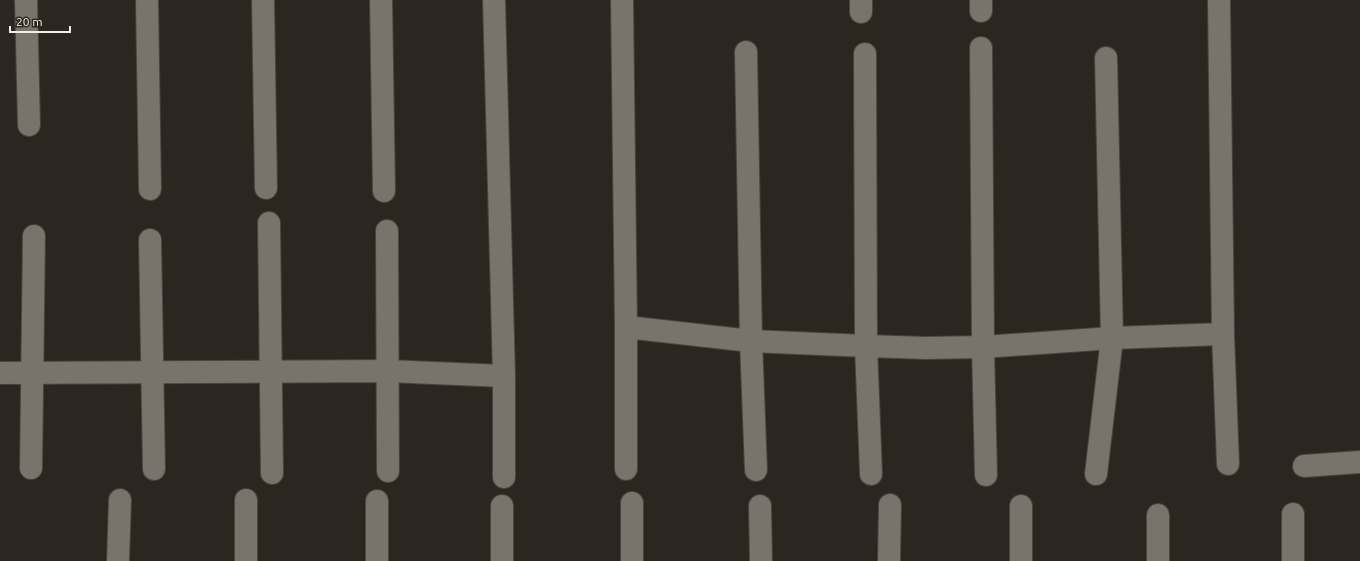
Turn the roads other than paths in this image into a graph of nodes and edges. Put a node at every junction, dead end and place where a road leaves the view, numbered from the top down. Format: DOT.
graph roads {
  1 [pos="26,0"];
  2 [pos="147,0"];
  3 [pos="263,0"];
  4 [pos="380,0"];
  5 [pos="494,0"];
  6 [pos="622,0"];
  7 [pos="1219,0"];
  8 [pos="981,48"];
  9 [pos="746,52"];
  10 [pos="864,54"];
  11 [pos="1106,58"];
  12 [pos="29,125"];
  13 [pos="266,188"];
  14 [pos="150,189"];
  15 [pos="384,191"];
  16 [pos="269,223"];
  17 [pos="387,231"];
  18 [pos="34,236"];
  19 [pos="150,240"];
  20 [pos="626,326"];
  21 [pos="1223,334"];
  22 [pos="1112,338"];
  23 [pos="751,341"];
  24 [pos="866,346"];
  25 [pos="983,347"];
  26 [pos="152,371"];
  27 [pos="270,371"];
  28 [pos="387,371"];
  29 [pos="0,373"];
  30 [pos="31,373"];
  31 [pos="504,376"];
  32 [pos="1360,462"];
  33 [pos="1228,464"];
  34 [pos="1304,466"];
  35 [pos="31,468"];
  36 [pos="154,469"];
  37 [pos="626,469"];
  38 [pos="756,470"];
  39 [pos="388,471"];
  40 [pos="272,473"];
  41 [pos="871,474"];
  42 [pos="1096,474"];
  43 [pos="986,475"];
  44 [pos="504,478"];
  45 [pos="120,500"];
  46 [pos="246,500"];
  47 [pos="377,501"];
  48 [pos="632,503"];
  49 [pos="890,505"];
  50 [pos="502,506"];
  51 [pos="760,506"];
  52 [pos="1021,506"];
  53 [pos="1293,514"];
  54 [pos="1158,515"];
  55 [pos="118,561"];
  56 [pos="246,561"];
  57 [pos="377,561"];
  58 [pos="502,561"];
  59 [pos="632,561"];
  60 [pos="761,561"];
  61 [pos="889,561"];
  62 [pos="1021,561"];
  63 [pos="1158,561"];
  64 [pos="1293,561"];
  1 -- 12 [label="street"];
  2 -- 14 [label="street"];
  3 -- 13 [label="street"];
  4 -- 15 [label="street"];
  5 -- 31 [label="street"];
  6 -- 20 [label="street"];
  7 -- 21 [label="street"];
  8 -- 25 [label="street"];
  9 -- 23 [label="street"];
  10 -- 24 [label="street"];
  11 -- 22 [label="street"];
  16 -- 27 [label="street"];
  17 -- 28 [label="street"];
  18 -- 30 [label="street"];
  19 -- 26 [label="street"];
  20 -- 23 [label="street"];
  20 -- 37 [label="street"];
  21 -- 22 [label="street"];
  21 -- 33 [label="street"];
  22 -- 25 [label="street"];
  22 -- 42 [label="street"];
  23 -- 24 [label="street"];
  23 -- 38 [label="street"];
  24 -- 25 [label="street"];
  24 -- 41 [label="street"];
  25 -- 43 [label="street"];
  26 -- 27 [label="street"];
  26 -- 30 [label="street"];
  26 -- 36 [label="street"];
  27 -- 28 [label="street"];
  27 -- 40 [label="street"];
  28 -- 31 [label="street"];
  28 -- 39 [label="street"];
  29 -- 30 [label="street"];
  30 -- 35 [label="street"];
  31 -- 44 [label="street"];
  32 -- 34 [label="street"];
  45 -- 55 [label="street"];
  46 -- 56 [label="street"];
  47 -- 57 [label="street"];
  48 -- 59 [label="street"];
  49 -- 61 [label="street"];
  50 -- 58 [label="street"];
  51 -- 60 [label="street"];
  52 -- 62 [label="street"];
  53 -- 64 [label="street"];
  54 -- 63 [label="street"];
}
